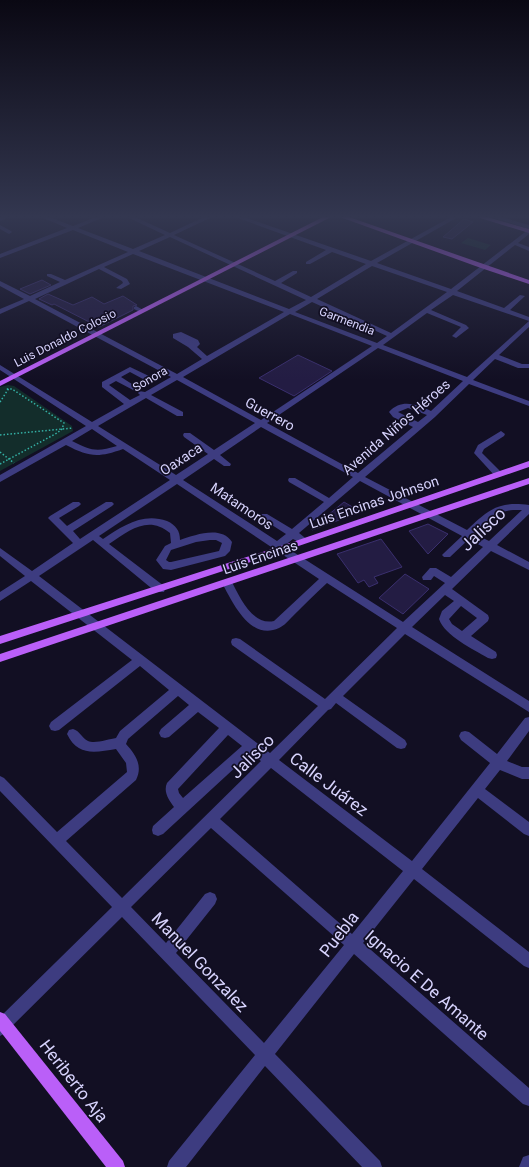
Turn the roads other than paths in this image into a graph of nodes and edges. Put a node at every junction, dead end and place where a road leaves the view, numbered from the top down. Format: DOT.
graph roads {
  1 [pos="89,271"];
  2 [pos="108,271"];
  3 [pos="189,271"];
  4 [pos="220,271"];
  5 [pos="250,271"];
  6 [pos="359,271"];
  7 [pos="393,271"];
  8 [pos="477,271"];
  9 [pos="497,271"];
  10 [pos="295,272"];
  11 [pos="49,275"];
  12 [pos="207,278"];
  13 [pos="65,282"];
  14 [pos="529,282"];
  15 [pos="0,283"];
  16 [pos="276,283"];
  17 [pos="119,288"];
  18 [pos="452,292"];
  19 [pos="522,296"];
  20 [pos="30,299"];
  21 [pos="311,300"];
  22 [pos="427,311"];
  23 [pos="504,311"];
  24 [pos="0,312"];
  25 [pos="291,312"];
  26 [pos="529,319"];
  27 [pos="529,323"];
  28 [pos="96,335"];
  29 [pos="392,336"];
  30 [pos="456,336"];
  31 [pos="378,345"];
  32 [pos="193,348"];
  33 [pos="494,356"];
  34 [pos="206,360"];
  35 [pos="529,366"];
  36 [pos="0,367"];
  37 [pos="15,376"];
  38 [pos="177,377"];
  39 [pos="115,378"];
  40 [pos="469,380"];
  41 [pos="2,387"];
  42 [pos="135,389"];
  43 [pos="145,395"];
  44 [pos="130,404"];
  45 [pos="529,404"];
  46 [pos="180,414"];
  47 [pos="432,415"];
  48 [pos="261,423"];
  49 [pos="91,426"];
  50 [pos="419,426"];
  51 [pos="501,434"];
  52 [pos="187,435"];
  53 [pos="66,441"];
  54 [pos="124,446"];
  55 [pos="214,455"];
  56 [pos="227,464"];
  57 [pos="529,464"];
  58 [pos="498,474"];
  59 [pos="360,477"];
  60 [pos="0,479"];
  61 [pos="176,480"];
  62 [pos="292,480"];
  63 [pos="529,481"];
  64 [pos="330,502"];
  65 [pos="76,504"];
  66 [pos="109,504"];
  67 [pos="410,505"];
  68 [pos="427,514"];
  69 [pos="527,514"];
  70 [pos="264,516"];
  71 [pos="66,531"];
  72 [pos="293,534"];
  73 [pos="92,535"];
  74 [pos="469,535"];
  75 [pos="304,541"];
  76 [pos="79,543"];
  77 [pos="103,543"];
  78 [pos="176,545"];
  79 [pos="490,546"];
  80 [pos="279,548"];
  81 [pos="0,551"];
  82 [pos="447,555"];
  83 [pos="296,559"];
  84 [pos="529,566"];
  85 [pos="31,576"];
  86 [pos="427,577"];
  87 [pos="326,578"];
  88 [pos="227,583"];
  89 [pos="449,586"];
  90 [pos="160,589"];
  91 [pos="0,597"];
  92 [pos="461,600"];
  93 [pos="82,615"];
  94 [pos="98,626"];
  95 [pos="405,627"];
  96 [pos="463,637"];
  97 [pos="0,640"];
  98 [pos="236,642"];
  99 [pos="492,655"];
  100 [pos="0,658"];
  101 [pos="140,660"];
  102 [pos="178,689"];
  103 [pos="336,697"];
  104 [pos="198,705"];
  105 [pos="327,706"];
  106 [pos="529,707"];
  107 [pos="529,722"];
  108 [pos="55,726"];
  109 [pos="227,728"];
  110 [pos="166,733"];
  111 [pos="73,734"];
  112 [pos="465,736"];
  113 [pos="120,743"];
  114 [pos="401,744"];
  115 [pos="250,746"];
  116 [pos="271,762"];
  117 [pos="498,762"];
  118 [pos="529,773"];
  119 [pos="0,782"];
  120 [pos="477,790"];
  121 [pos="183,807"];
  122 [pos="211,820"];
  123 [pos="158,830"];
  124 [pos="529,830"];
  125 [pos="56,841"];
  126 [pos="413,869"];
  127 [pos="210,899"];
  128 [pos="123,908"];
  129 [pos="353,945"];
  130 [pos="167,954"];
  131 [pos="529,961"];
  132 [pos="1,1024"];
  133 [pos="266,1054"];
  134 [pos="529,1098"];
  135 [pos="529,1163"];
  136 [pos="117,1167"];
  137 [pos="175,1167"];
  138 [pos="374,1167"];
  139 [pos="527,1167"];
  1 -- 13 [label="street"];
  2 -- 17 [label="street"];
  3 -- 12 [label="street, Garmendia"];
  4 -- 12 [label="main road, Luis Donaldo Colosio"];
  5 -- 16 [label="street"];
  6 -- 21 [label="street, Sonora"];
  7 -- 18 [label="street"];
  8 -- 18 [label="street, Oaxaca"];
  9 -- 14 [label="main road"];
  10 -- 16 [label="street"];
  11 -- 13 [label="street"];
  12 -- 25 [label="street, Garmendia"];
  12 -- 28 [label="main road, Luis Donaldo Colosio"];
  13 -- 20 [label="street"];
  15 -- 20 [label="street, Guerrero"];
  16 -- 21 [label="street"];
  18 -- 22 [label="street, Oaxaca"];
  18 -- 23 [label="street"];
  19 -- 23 [label="street"];
  20 -- 24 [label="street"];
  20 -- 28 [label="street, Guerrero"];
  21 -- 25 [label="street, Sonora"];
  21 -- 29 [label="street"];
  22 -- 29 [label="street, Oaxaca"];
  22 -- 30 [label="street"];
  23 -- 26 [label="street"];
  25 -- 31 [label="street, Garmendia"];
  25 -- 34 [label="street, Sonora"];
  27 -- 33 [label="street, Avenida Niños Héroes"];
  28 -- 37 [label="main road, Luis Donaldo Colosio"];
  28 -- 38 [label="street, Guerrero"];
  29 -- 31 [label="street, Oaxaca"];
  31 -- 40 [label="street, Garmendia"];
  31 -- 48 [label="street, Oaxaca"];
  32 -- 34 [label="street"];
  33 -- 35 [label="street"];
  33 -- 40 [label="street, Avenida Niños Héroes"];
  34 -- 38 [label="street, Sonora"];
  36 -- 37 [label="street, Matamoros"];
  37 -- 41 [label="main road, Luis Donaldo Colosio"];
  37 -- 49 [label="street, Matamoros"];
  38 -- 43 [label="street, Sonora"];
  38 -- 48 [label="street, Guerrero"];
  39 -- 42 [label="street"];
  39 -- 42 [label="street"];
  39 -- 44 [label="street"];
  40 -- 45 [label="street, Garmendia"];
  40 -- 47 [label="street, Avenida Niños Héroes"];
  42 -- 43 [label="street"];
  43 -- 44 [label="street, Sonora"];
  43 -- 46 [label="street"];
  44 -- 49 [label="street, Sonora"];
  47 -- 50 [label="street, Avenida Niños Héroes"];
  47 -- 50 [label="street"];
  48 -- 55 [label="street, Oaxaca"];
  48 -- 59 [label="street, Guerrero"];
  49 -- 53 [label="street, Sonora"];
  49 -- 54 [label="street, Matamoros"];
  50 -- 59 [label="street, Avenida Niños Héroes"];
  51 -- 58 [label="street"];
  52 -- 55 [label="street"];
  53 -- 54 [label="street"];
  53 -- 60 [label="street, Sonora"];
  54 -- 61 [label="street, Matamoros"];
  55 -- 56 [label="street"];
  55 -- 61 [label="street, Oaxaca"];
  57 -- 58 [label="main road, Luis Encinas Johnson"];
  58 -- 67 [label="main road, Luis Encinas Johnson"];
  59 -- 64 [label="street, Avenida Niños Héroes"];
  59 -- 67 [label="street, Guerrero"];
  61 -- 73 [label="street, Oaxaca"];
  61 -- 80 [label="street, Matamoros"];
  62 -- 64 [label="street"];
  63 -- 68 [label="main road, Luis Encinas"];
  64 -- 72 [label="street, Avenida Niños Héroes"];
  65 -- 71 [label="street"];
  66 -- 71 [label="street"];
  67 -- 68 [label="street, Guerrero"];
  67 -- 75 [label="main road, Luis Encinas Johnson"];
  68 -- 74 [label="street, Guerrero"];
  68 -- 83 [label="main road, Luis Encinas"];
  69 -- 74 [label="street"];
  69 -- 79 [label="street, Jalisco"];
  70 -- 72 [label="street"];
  71 -- 76 [label="street"];
  72 -- 75 [label="street"];
  72 -- 80 [label="street, Avenida Niños Héroes"];
  73 -- 76 [label="street, Oaxaca"];
  73 -- 77 [label="street"];
  74 -- 79 [label="street, Guerrero"];
  74 -- 82 [label="street"];
  75 -- 80 [label="main road, Luis Encinas Johnson"];
  76 -- 85 [label="street, Oaxaca"];
  77 -- 78 [label="street"];
  77 -- 90 [label="street"];
  78 -- 78 [label="street"];
  79 -- 84 [label="street, Guerrero"];
  79 -- 89 [label="street, Jalisco"];
  80 -- 83 [label="street, Matamoros"];
  80 -- 90 [label="main road, Luis Encinas Johnson"];
  81 -- 85 [label="street, Calle Juárez"];
  83 -- 87 [label="street, Matamoros"];
  83 -- 88 [label="main road, Luis Encinas"];
  85 -- 91 [label="street, Oaxaca"];
  85 -- 93 [label="street, Calle Juárez"];
  86 -- 89 [label="street"];
  87 -- 88 [label="street"];
  87 -- 95 [label="street, Matamoros"];
  88 -- 94 [label="main road, Luis Encinas"];
  89 -- 92 [label="street"];
  89 -- 95 [label="street, Jalisco"];
  90 -- 93 [label="main road, Luis Encinas Johnson"];
  92 -- 96 [label="street"];
  92 -- 96 [label="street"];
  93 -- 94 [label="street, Calle Juárez"];
  93 -- 97 [label="main road, Luis Encinas Johnson"];
  94 -- 100 [label="main road, Luis Encinas"];
  94 -- 101 [label="street, Calle Juárez"];
  95 -- 103 [label="street, Jalisco"];
  95 -- 106 [label="street, Matamoros"];
  96 -- 99 [label="street"];
  98 -- 105 [label="street"];
  101 -- 102 [label="street, Calle Juárez"];
  101 -- 108 [label="street"];
  102 -- 104 [label="street, Calle Juárez"];
  102 -- 113 [label="street"];
  103 -- 105 [label="street, Jalisco"];
  103 -- 114 [label="street"];
  104 -- 109 [label="street, Calle Juárez"];
  104 -- 110 [label="street"];
  105 -- 116 [label="street, Jalisco"];
  107 -- 117 [label="street, Puebla"];
  109 -- 115 [label="street, Calle Juárez"];
  109 -- 121 [label="street"];
  111 -- 113 [label="street"];
  112 -- 117 [label="street"];
  113 -- 125 [label="street"];
  115 -- 116 [label="street, Calle Juárez"];
  115 -- 121 [label="street"];
  116 -- 122 [label="street, Jalisco"];
  116 -- 126 [label="street, Calle Juárez"];
  117 -- 118 [label="street"];
  117 -- 120 [label="street, Puebla"];
  119 -- 125 [label="street, Manuel Gonzalez"];
  120 -- 124 [label="street"];
  120 -- 126 [label="street, Puebla"];
  121 -- 123 [label="street"];
  122 -- 128 [label="street, Jalisco"];
  122 -- 129 [label="street, Ignacio E De Amante"];
  125 -- 128 [label="street, Manuel Gonzalez"];
  126 -- 129 [label="street, Puebla"];
  126 -- 131 [label="street, Calle Juárez"];
  127 -- 130 [label="street"];
  128 -- 130 [label="street, Manuel Gonzalez"];
  128 -- 132 [label="street, Jalisco"];
  129 -- 133 [label="street, Puebla"];
  129 -- 134 [label="street, Ignacio E De Amante"];
  130 -- 133 [label="street, Manuel Gonzalez"];
  132 -- 136 [label="main road, Heriberto Aja"];
  133 -- 137 [label="street, Puebla"];
  133 -- 138 [label="street, Manuel Gonzalez"];
  135 -- 139 [label="street"];
}
